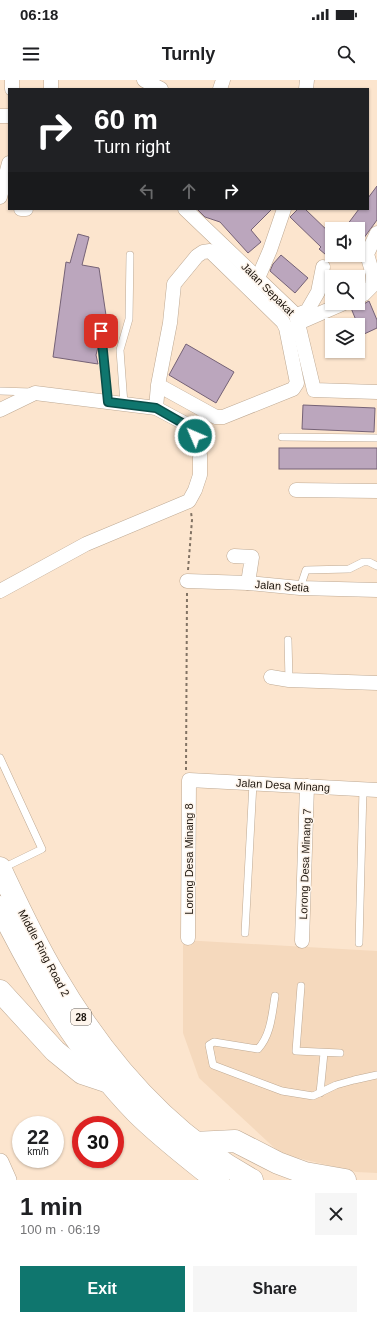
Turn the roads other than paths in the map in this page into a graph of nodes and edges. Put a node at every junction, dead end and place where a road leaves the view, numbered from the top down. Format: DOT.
graph roads {
  1 [pos="8,167"];
  2 [pos="0,197"];
  3 [pos="186,210"];
  4 [pos="284,210"];
  5 [pos="377,233"];
  6 [pos="130,255"];
  7 [pos="323,267"];
  8 [pos="258,278"];
  9 [pos="365,293"];
  10 [pos="325,309"];
  11 [pos="297,319"];
  12 [pos="101,331"];
  13 [pos="158,385"];
  14 [pos="0,391"];
  15 [pos="377,392"];
  16 [pos="35,393"];
  17 [pos="108,402"];
  18 [pos="124,404"];
  19 [pos="156,408"];
  20 [pos="0,410"];
  21 [pos="282,437"];
  22 [pos="377,438"];
  23 [pos="296,490"];
  24 [pos="377,491"];
  25 [pos="234,556"];
  26 [pos="377,566"];
  27 [pos="187,582"];
  28 [pos="248,583"];
  29 [pos="300,588"];
  30 [pos="377,590"];
  31 [pos="0,591"];
  32 [pos="288,640"];
  33 [pos="271,677"];
  34 [pos="289,680"];
  35 [pos="377,683"];
  36 [pos="0,758"];
  37 [pos="189,780"];
  38 [pos="252,783"];
  39 [pos="307,786"];
  40 [pos="370,789"];
  41 [pos="0,869"];
  42 [pos="0,908"];
  43 [pos="245,933"];
  44 [pos="188,938"];
  45 [pos="302,941"];
  46 [pos="360,943"];
  47 [pos="301,986"];
  48 [pos="0,991"];
  49 [pos="275,996"];
  50 [pos="324,1053"];
  51 [pos="340,1053"];
  52 [pos="377,1075"];
  53 [pos="109,1082"];
  54 [pos="320,1093"];
  55 [pos="194,1143"];
  56 [pos="0,1162"];
  57 [pos="8,1180"];
  58 [pos="218,1180"];
  59 [pos="252,1180"];
  60 [pos="345,1180"];
  1 -- 2 [label="street"];
  3 -- 8 [label="street, Jalan Sepakat"];
  4 -- 8 [label="street"];
  5 -- 9 [label="street"];
  6 -- 18 [label="lane"];
  7 -- 11 [label="street"];
  8 -- 11 [label="street, Jalan Sepakat"];
  10 -- 11 [label="street"];
  11 -- 15 [label="street, Jalan Sepakat"];
  12 -- 17 [label="lane"];
  13 -- 13 [label="street"];
  13 -- 19 [label="street"];
  14 -- 16 [label="lane"];
  16 -- 17 [label="street"];
  16 -- 20 [label="street"];
  17 -- 18 [label="street"];
  18 -- 19 [label="street"];
  19 -- 31 [label="street"];
  21 -- 22 [label="lane"];
  23 -- 24 [label="street"];
  25 -- 28 [label="street"];
  26 -- 29 [label="lane"];
  27 -- 28 [label="street, Jalan Setia"];
  28 -- 29 [label="street, Jalan Setia"];
  29 -- 30 [label="street, Jalan Setia"];
  32 -- 34 [label="lane"];
  33 -- 34 [label="street"];
  34 -- 35 [label="street"];
  36 -- 41 [label="lane"];
  37 -- 38 [label="street, Jalan Desa Minang"];
  37 -- 44 [label="street, Lorong Desa Minang 8"];
  38 -- 39 [label="street, Jalan Desa Minang"];
  38 -- 43 [label="lane"];
  39 -- 40 [label="street, Jalan Desa Minang"];
  39 -- 45 [label="street, Lorong Desa Minang 7"];
  40 -- 46 [label="lane"];
  41 -- 55 [label="highway, Middle Ring Road 2 / 28"];
  42 -- 53 [label="highway, Middle Ring Road 2 / 28"];
  47 -- 50 [label="lane"];
  48 -- 53 [label="highway"];
  49 -- 54 [label="lane"];
  50 -- 51 [label="lane"];
  50 -- 54 [label="lane"];
  52 -- 54 [label="lane"];
  53 -- 58 [label="highway, Middle Ring Road 2 / 28"];
  55 -- 59 [label="highway, Middle Ring Road 2 / 28"];
  55 -- 60 [label="highway"];
  56 -- 57 [label="street"];
}
